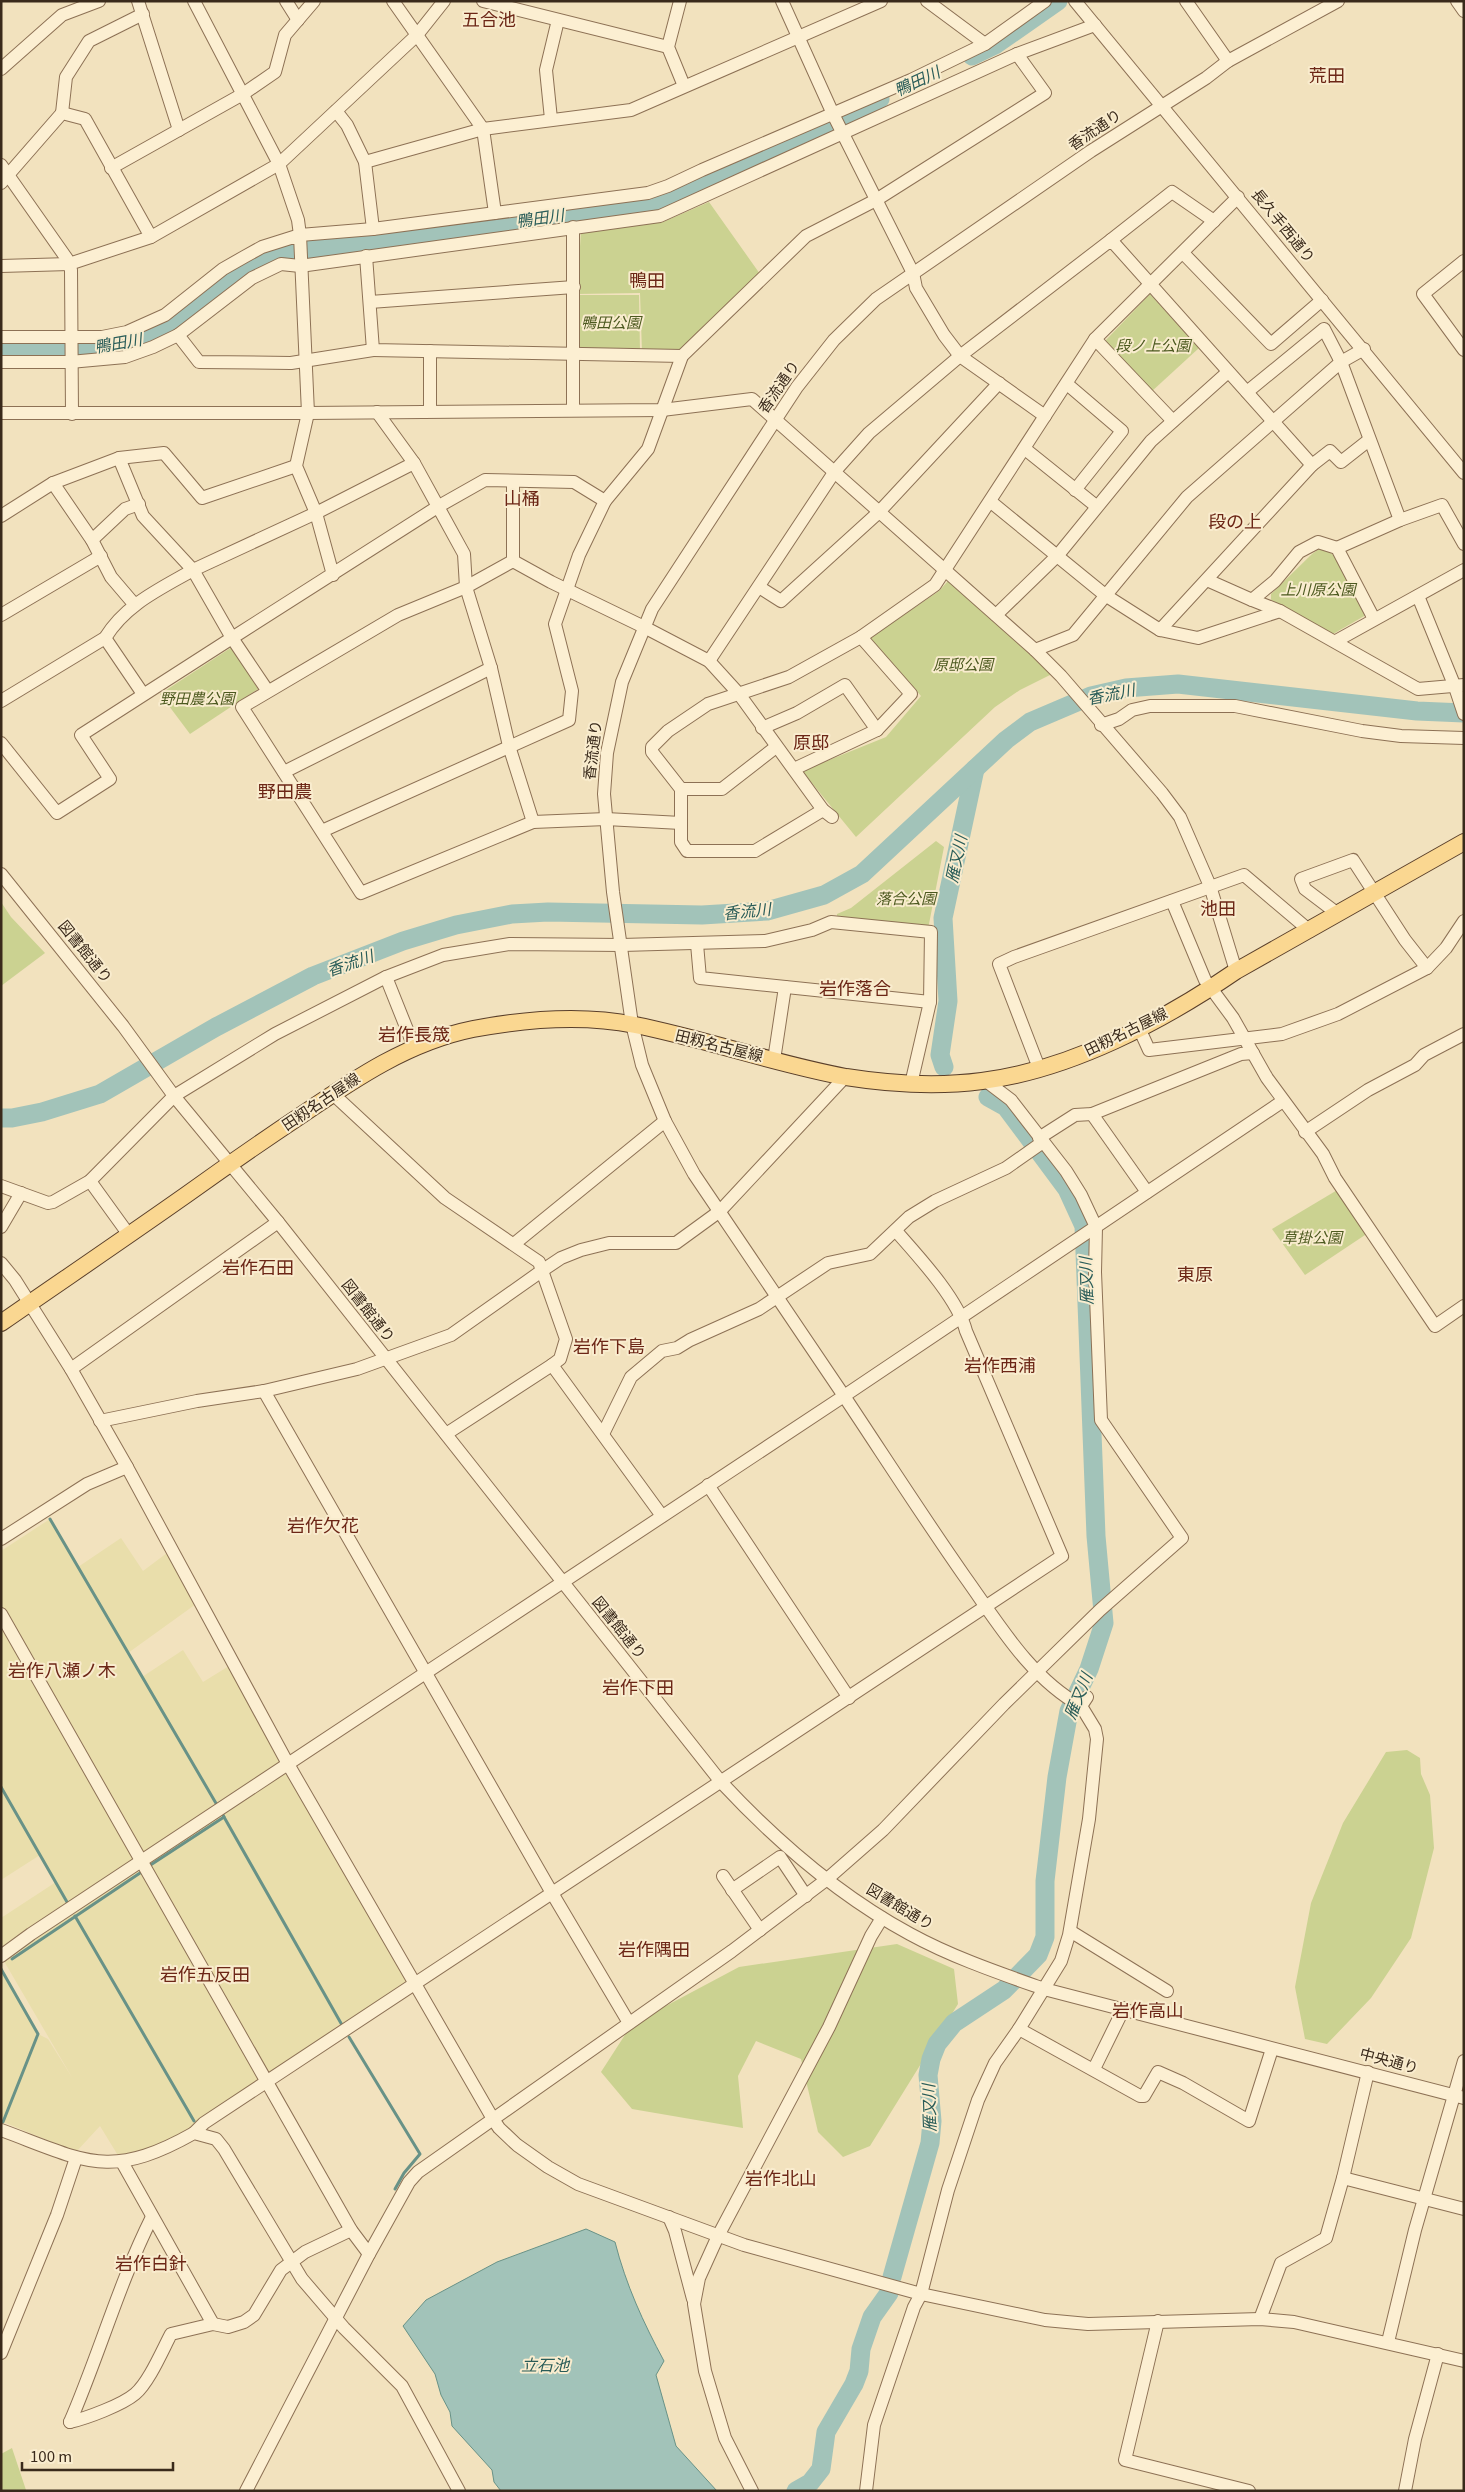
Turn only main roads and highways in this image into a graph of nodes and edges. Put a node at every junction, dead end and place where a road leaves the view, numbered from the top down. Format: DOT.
graph roads {
  1 [pos="1464,842"];
  2 [pos="1,1323"];
  1 -- 2 [label="main road, 田籾名古屋線"];
}
